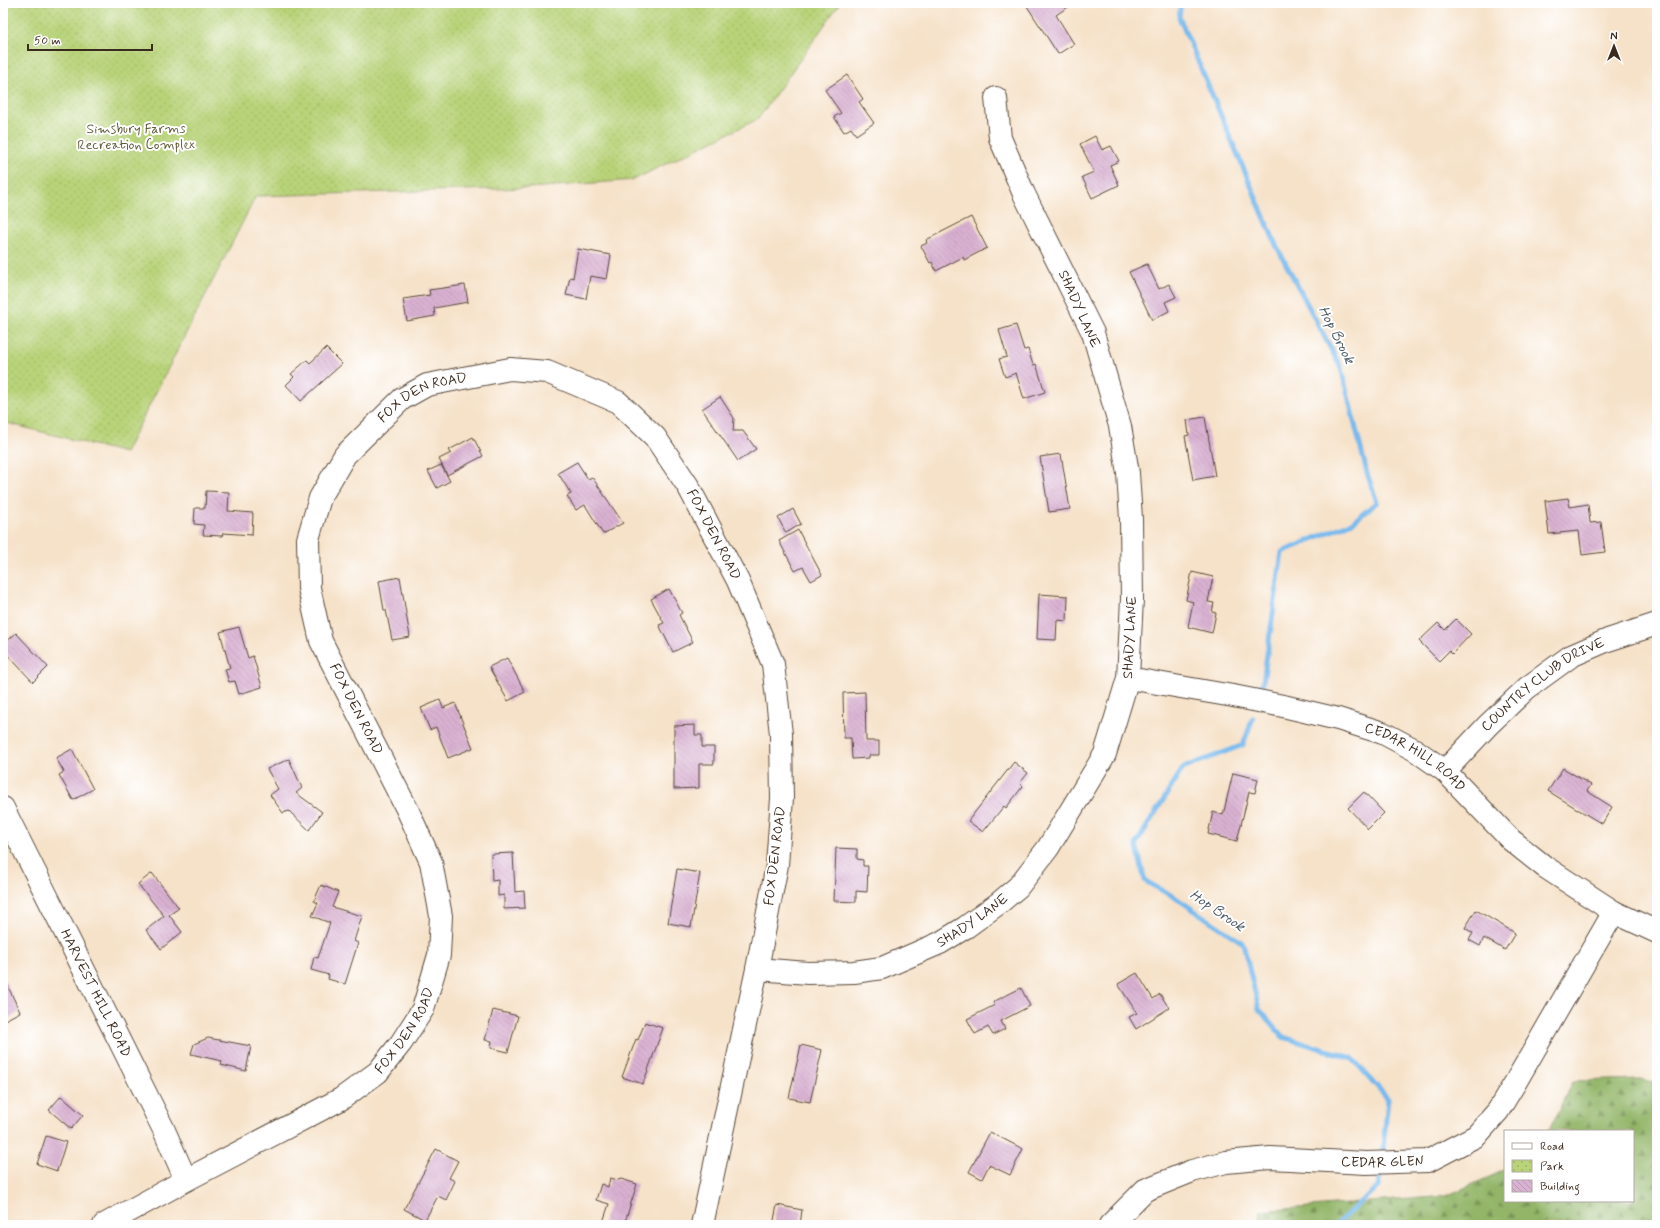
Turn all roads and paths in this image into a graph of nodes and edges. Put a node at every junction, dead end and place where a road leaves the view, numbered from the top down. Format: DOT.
graph roads {
  1 [pos="996,98"];
  2 [pos="1657,624"];
  3 [pos="1128,678"];
  4 [pos="1445,771"];
  5 [pos="3,808"];
  6 [pos="1614,912"];
  7 [pos="1657,932"];
  8 [pos="757,968"];
  9 [pos="186,1180"];
  10 [pos="104,1225"];
  11 [pos="702,1225"];
  12 [pos="1110,1225"];
  1 -- 3 [label="street, SHADY LANE"];
  2 -- 4 [label="street, COUNTRY CLUB DRIVE"];
  3 -- 4 [label="street, CEDAR HILL ROAD"];
  3 -- 8 [label="street, SHADY LANE"];
  4 -- 6 [label="street, CEDAR HILL ROAD"];
  5 -- 9 [label="street, HARVEST HILL ROAD"];
  6 -- 7 [label="street, CEDAR HILL ROAD"];
  6 -- 12 [label="street, CEDAR GLEN"];
  8 -- 9 [label="street, FOX DEN ROAD"];
  8 -- 11 [label="street, FOX DEN ROAD"];
  9 -- 10 [label="street, FOX DEN ROAD"];
}
